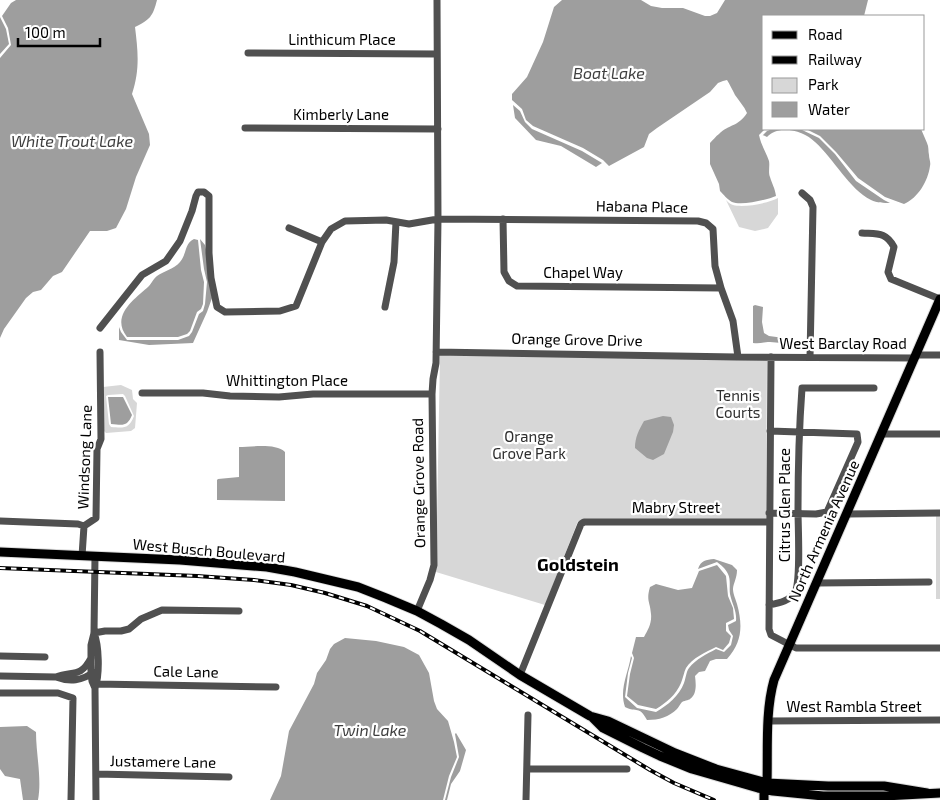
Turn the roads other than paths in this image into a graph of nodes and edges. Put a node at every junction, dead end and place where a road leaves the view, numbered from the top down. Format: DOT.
graph roads {
  1 [pos="437,0"];
  2 [pos="248,53"];
  3 [pos="437,54"];
  4 [pos="244,128"];
  5 [pos="438,129"];
  6 [pos="802,193"];
  7 [pos="438,220"];
  8 [pos="503,220"];
  9 [pos="396,222"];
  10 [pos="289,228"];
  11 [pos="862,233"];
  12 [pos="322,242"];
  13 [pos="721,288"];
  14 [pos="940,299"];
  15 [pos="385,307"];
  16 [pos="100,328"];
  17 [pos="100,352"];
  18 [pos="436,352"];
  19 [pos="940,355"];
  20 [pos="916,356"];
  21 [pos="738,357"];
  22 [pos="771,357"];
  23 [pos="810,357"];
  24 [pos="874,388"];
  25 [pos="142,393"];
  26 [pos="432,394"];
  27 [pos="770,431"];
  28 [pos="799,431"];
  29 [pos="882,434"];
  30 [pos="940,434"];
  31 [pos="940,512"];
  32 [pos="769,513"];
  33 [pos="798,513"];
  34 [pos="847,514"];
  35 [pos="0,521"];
  36 [pos="769,522"];
  37 [pos="84,526"];
  38 [pos="0,552"];
  39 [pos="82,556"];
  40 [pos="95,557"];
  41 [pos="929,582"];
  42 [pos="817,583"];
  43 [pos="769,604"];
  44 [pos="239,611"];
  45 [pos="417,611"];
  46 [pos="94,632"];
  47 [pos="789,645"];
  48 [pos="940,648"];
  49 [pos="0,656"];
  50 [pos="45,657"];
  51 [pos="91,658"];
  52 [pos="97,667"];
  53 [pos="91,674"];
  54 [pos="520,675"];
  55 [pos="0,676"];
  56 [pos="56,677"];
  57 [pos="96,686"];
  58 [pos="276,687"];
  59 [pos="0,692"];
  60 [pos="528,715"];
  61 [pos="940,720"];
  62 [pos="769,721"];
  63 [pos="527,769"];
  64 [pos="627,769"];
  65 [pos="96,774"];
  66 [pos="229,777"];
  67 [pos="769,791"];
  68 [pos="940,793"];
  69 [pos="71,800"];
  70 [pos="96,800"];
  71 [pos="526,800"];
  72 [pos="764,800"];
  1 -- 3 [label="street"];
  2 -- 3 [label="street, Linthicum Place"];
  3 -- 5 [label="street"];
  4 -- 5 [label="street, Kimberly Lane"];
  5 -- 7 [label="street"];
  6 -- 23 [label="street"];
  7 -- 8 [label="street, Habana Place"];
  7 -- 9 [label="street, Habana Place"];
  7 -- 18 [label="street"];
  8 -- 13 [label="street, Habana Place"];
  8 -- 13 [label="street, Chapel Way"];
  9 -- 12 [label="street, Habana Place"];
  9 -- 15 [label="street"];
  10 -- 12 [label="street"];
  11 -- 14 [label="street"];
  12 -- 16 [label="street"];
  13 -- 21 [label="street, Habana Place"];
  14 -- 20 [label="main road, North Armenia Avenue"];
  17 -- 37 [label="street, Windsong Lane"];
  18 -- 21 [label="street, Orange Grove Drive"];
  18 -- 26 [label="street, Orange Grove Road"];
  19 -- 20 [label="street, West Barclay Road"];
  20 -- 23 [label="street, West Barclay Road"];
  20 -- 29 [label="main road, North Armenia Avenue"];
  21 -- 22 [label="street, Orange Grove Drive"];
  22 -- 23 [label="street, West Barclay Road"];
  22 -- 27 [label="street"];
  24 -- 28 [label="street, Citrus Glen Place"];
  25 -- 26 [label="street, Whittington Place"];
  26 -- 45 [label="street, Orange Grove Road"];
  27 -- 28 [label="street"];
  27 -- 32 [label="street"];
  28 -- 33 [label="street, Citrus Glen Place"];
  28 -- 33 [label="street"];
  29 -- 30 [label="street"];
  29 -- 34 [label="main road, North Armenia Avenue"];
  31 -- 34 [label="street"];
  32 -- 33 [label="street"];
  32 -- 36 [label="street"];
  33 -- 43 [label="street, Citrus Glen Place"];
  34 -- 42 [label="main road, North Armenia Avenue"];
  35 -- 37 [label="street"];
  36 -- 43 [label="street"];
  36 -- 54 [label="street, Mabry Street"];
  37 -- 39 [label="street, Windsong Lane"];
  38 -- 39 [label="main road, West Busch Boulevard"];
  39 -- 40 [label="main road, West Busch Boulevard"];
  40 -- 45 [label="main road, West Busch Boulevard"];
  40 -- 46 [label="street"];
  41 -- 42 [label="street"];
  42 -- 47 [label="main road, North Armenia Avenue"];
  43 -- 47 [label="street"];
  44 -- 46 [label="street"];
  45 -- 54 [label="main road, West Busch Boulevard"];
  46 -- 51 [label="street"];
  46 -- 52 [label="street"];
  47 -- 48 [label="street"];
  47 -- 62 [label="main road, North Armenia Avenue"];
  49 -- 50 [label="street"];
  51 -- 53 [label="street"];
  51 -- 56 [label="street"];
  52 -- 53 [label="street"];
  52 -- 57 [label="street"];
  53 -- 56 [label="street"];
  53 -- 57 [label="street"];
  54 -- 67 [label="main road, West Busch Boulevard"];
  55 -- 56 [label="street"];
  57 -- 58 [label="street, Cale Lane"];
  57 -- 65 [label="street"];
  59 -- 69 [label="street"];
  60 -- 63 [label="street"];
  61 -- 62 [label="street, West Rambla Street"];
  62 -- 67 [label="main road, North Armenia Avenue"];
  63 -- 64 [label="street"];
  63 -- 71 [label="street"];
  65 -- 66 [label="street, Justamere Lane"];
  65 -- 70 [label="street"];
  67 -- 68 [label="main road, West Busch Boulevard"];
  67 -- 72 [label="main road, North Armenia Avenue"];
}
